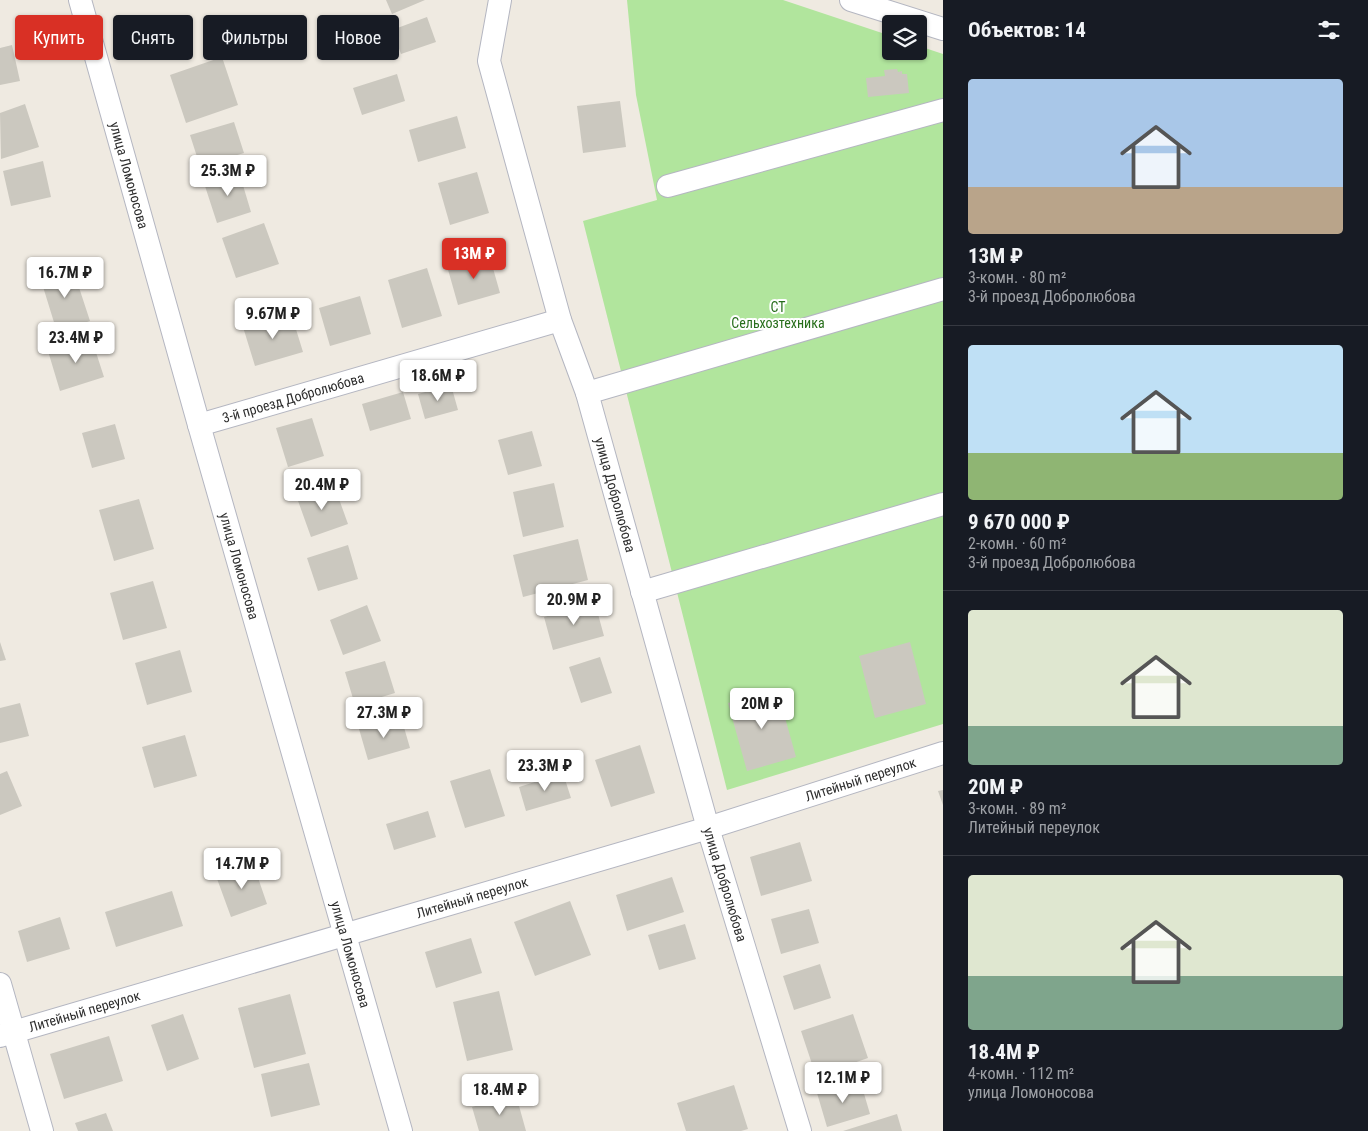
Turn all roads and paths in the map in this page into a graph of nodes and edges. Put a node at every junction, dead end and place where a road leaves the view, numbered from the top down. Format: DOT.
graph roads {
  1 [pos="80,0"];
  2 [pos="500,0"];
  3 [pos="851,0"];
  4 [pos="943,29"];
  5 [pos="943,110"];
  6 [pos="668,186"];
  7 [pos="943,289"];
  8 [pos="560,320"];
  9 [pos="586,393"];
  10 [pos="199,425"];
  11 [pos="943,504"];
  12 [pos="642,592"];
  13 [pos="943,754"];
  14 [pos="708,828"];
  15 [pos="345,936"];
  16 [pos="0,984"];
  17 [pos="7,1034"];
  18 [pos="42,1131"];
  19 [pos="401,1131"];
  20 [pos="800,1131"];
  1 -- 10 [label="street, улица Ломоносова"];
  2 -- 8 [label="street, улица Добролюбова"];
  3 -- 4 [label="street"];
  5 -- 6 [label="street"];
  7 -- 9 [label="street"];
  8 -- 9 [label="street, улица Добролюбова"];
  8 -- 10 [label="street, 3-й проезд Добролюбова"];
  9 -- 12 [label="street, улица Добролюбова"];
  10 -- 15 [label="street, улица Ломоносова"];
  11 -- 12 [label="street"];
  12 -- 14 [label="street, улица Добролюбова"];
  13 -- 14 [label="street, Литейный переулок"];
  14 -- 15 [label="street, Литейный переулок"];
  14 -- 20 [label="street, улица Добролюбова"];
  15 -- 17 [label="street, Литейный переулок"];
  15 -- 19 [label="street, улица Ломоносова"];
  16 -- 17 [label="street"];
  17 -- 18 [label="street"];
}
